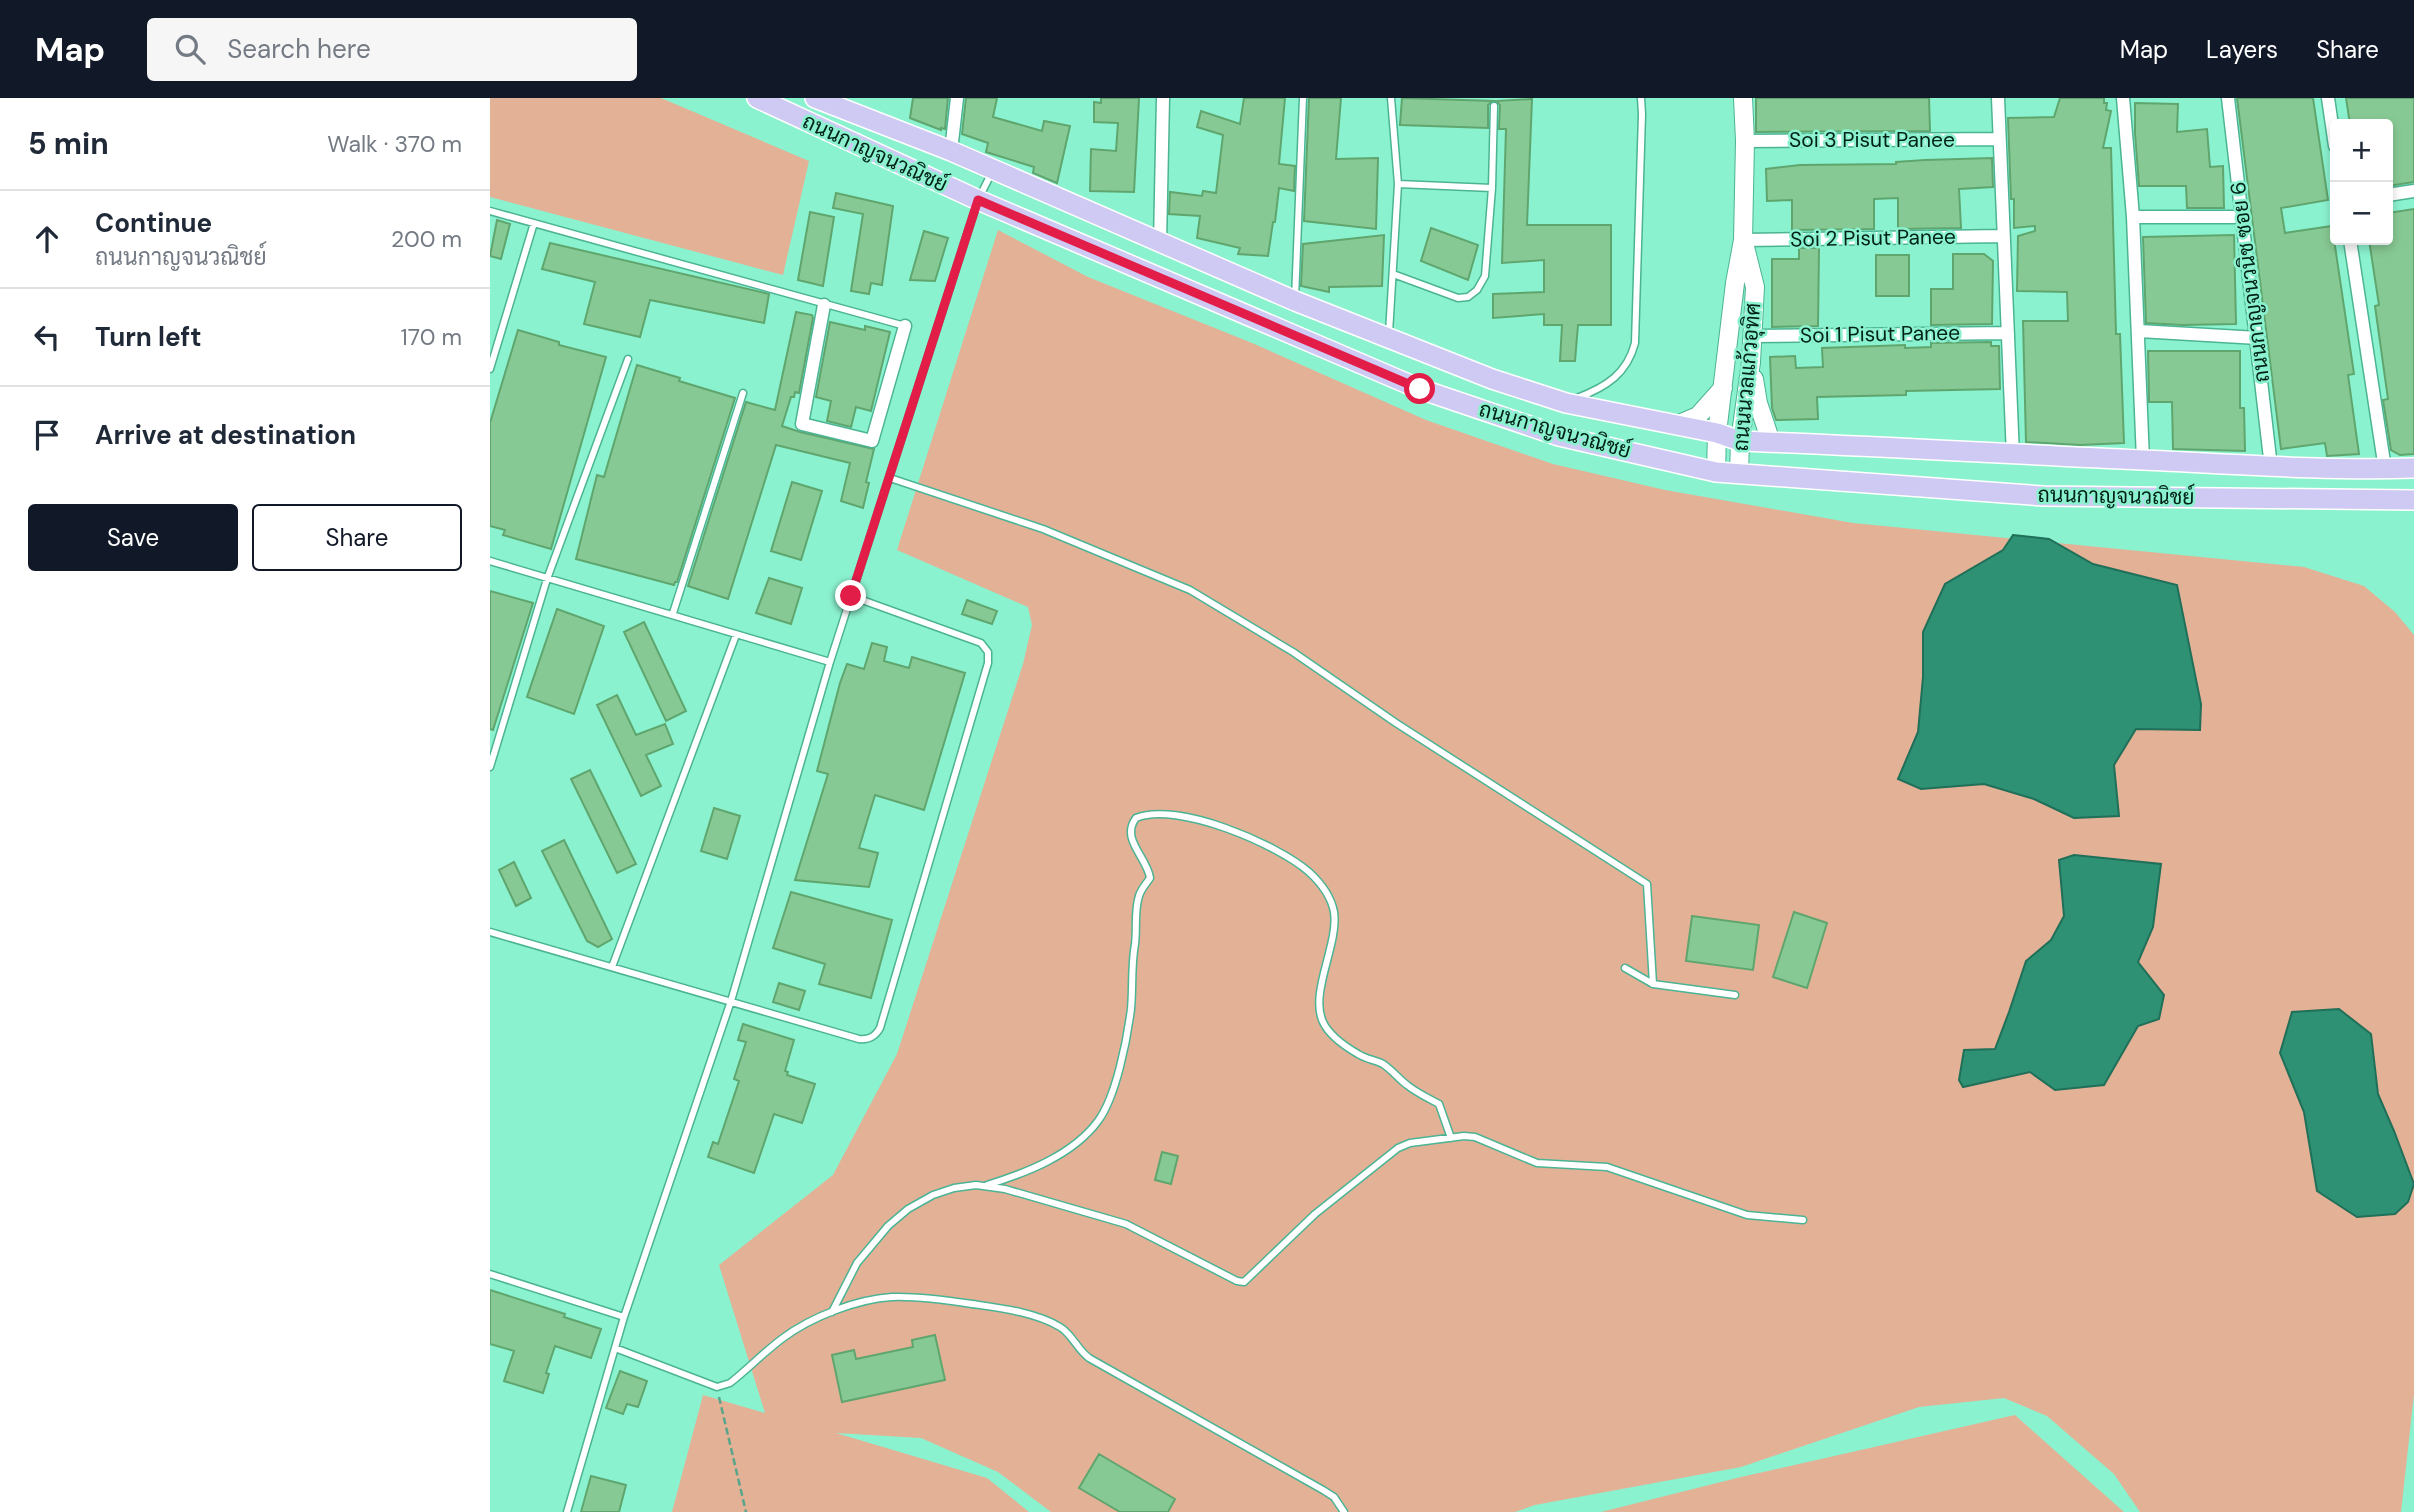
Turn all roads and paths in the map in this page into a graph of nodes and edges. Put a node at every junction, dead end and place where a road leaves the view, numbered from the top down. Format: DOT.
graph roads {
  1 [pos="757,98"];
  2 [pos="957,98"];
  3 [pos="1163,98"];
  4 [pos="1303,98"];
  5 [pos="1391,98"];
  6 [pos="1641,98"];
  7 [pos="1743,98"];
  8 [pos="1998,98"];
  9 [pos="2123,98"];
  10 [pos="2228,98"];
  11 [pos="2328,98"];
  12 [pos="820,99"];
  13 [pos="1494,106"];
  14 [pos="2331,119"];
  15 [pos="1999,139"];
  16 [pos="1745,141"];
  17 [pos="951,151"];
  18 [pos="993,170"];
  19 [pos="1398,184"];
  20 [pos="1492,188"];
  21 [pos="2414,191"];
  22 [pos="2393,194"];
  23 [pos="978,200"];
  24 [pos="490,211"];
  25 [pos="2133,217"];
  26 [pos="2243,217"];
  27 [pos="534,223"];
  28 [pos="2002,236"];
  29 [pos="1743,240"];
  30 [pos="1160,243"];
  31 [pos="2351,245"];
  32 [pos="1393,274"];
  33 [pos="1295,300"];
  34 [pos="824,306"];
  35 [pos="905,326"];
  36 [pos="2139,331"];
  37 [pos="2008,333"];
  38 [pos="1752,335"];
  39 [pos="1388,338"];
  40 [pos="2258,338"];
  41 [pos="628,359"];
  42 [pos="1751,362"];
  43 [pos="490,369"];
  44 [pos="1723,388"];
  45 [pos="743,393"];
  46 [pos="1566,403"];
  47 [pos="1677,425"];
  48 [pos="1717,433"];
  49 [pos="1740,441"];
  50 [pos="1771,442"];
  51 [pos="2013,456"];
  52 [pos="2143,460"];
  53 [pos="2271,467"];
  54 [pos="2414,468"];
  55 [pos="2385,469"];
  56 [pos="1716,472"];
  57 [pos="1739,472"];
  58 [pos="890,478"];
  59 [pos="2414,500"];
  60 [pos="490,561"];
  61 [pos="547,579"];
  62 [pos="851,596"];
  63 [pos="673,614"];
  64 [pos="736,635"];
  65 [pos="830,662"];
  66 [pos="490,767"];
  67 [pos="490,932"];
  68 [pos="612,967"];
  69 [pos="1625,968"];
  70 [pos="1653,984"];
  71 [pos="1735,995"];
  72 [pos="731,1001"];
  73 [pos="1451,1138"];
  74 [pos="986,1186"];
  75 [pos="1803,1220"];
  76 [pos="490,1274"];
  77 [pos="832,1312"];
  78 [pos="624,1317"];
  79 [pos="615,1348"];
  80 [pos="717,1387"];
  81 [pos="567,1512"];
  82 [pos="746,1512"];
  83 [pos="1344,1512"];
  1 -- 23 [label="main road, ถนนกาญจนวณิชย์"];
  2 -- 17 [label="street"];
  3 -- 30 [label="street"];
  4 -- 33 [label="lane"];
  5 -- 19 [label="lane"];
  6 -- 46 [label="lane"];
  7 -- 16 [label="street, ถนนนวลแก้วอุทิศ"];
  8 -- 15 [label="street"];
  9 -- 25 [label="street"];
  10 -- 26 [label="street, ถนนกาญจนวนิช ซอย 6"];
  11 -- 14 [label="street"];
  12 -- 17 [label="main road, ถนนกาญจนวณิชย์"];
  13 -- 20 [label="lane"];
  15 -- 16 [label="street, Soi 3 Pisut Panee"];
  15 -- 28 [label="street"];
  16 -- 29 [label="street, ถนนนวลแก้วอุทิศ"];
  17 -- 18 [label="main road, ถนนกาญจนวณิชย์"];
  18 -- 23 [label="lane"];
  18 -- 30 [label="main road, ถนนกาญจนวณิชย์"];
  19 -- 20 [label="lane"];
  19 -- 32 [label="lane"];
  20 -- 32 [label="lane"];
  21 -- 22 [label="street"];
  23 -- 56 [label="main road, ถนนกาญจนวณิชย์"];
  23 -- 58 [label="lane"];
  24 -- 27 [label="lane"];
  25 -- 26 [label="street"];
  25 -- 36 [label="street"];
  26 -- 40 [label="street, ถนนกาญจนวนิช ซอย 6"];
  27 -- 34 [label="lane"];
  27 -- 43 [label="lane"];
  28 -- 29 [label="street, Soi 2 Pisut Panee"];
  28 -- 37 [label="street"];
  29 -- 38 [label="street, ถนนนวลแก้วอุทิศ"];
  29 -- 44 [label="street, ถนนนวลแก้วอุทิศ"];
  30 -- 33 [label="main road, ถนนกาญจนวณิชย์"];
  31 -- 55 [label="street"];
  32 -- 39 [label="lane"];
  33 -- 39 [label="main road, ถนนกาญจนวณิชย์"];
  34 -- 35 [label="lane"];
  34 -- 35 [label="street"];
  36 -- 40 [label="street"];
  36 -- 52 [label="street"];
  37 -- 38 [label="street, Soi 1 Pisut Panee"];
  37 -- 51 [label="street"];
  38 -- 42 [label="street, ถนนนวลแก้วอุทิศ"];
  39 -- 46 [label="main road, ถนนกาญจนวณิชย์"];
  40 -- 53 [label="street, ถนนกาญจนวนิช ซอย 6"];
  41 -- 61 [label="lane"];
  42 -- 49 [label="street, ถนนนวลแก้วอุทิศ"];
  42 -- 50 [label="street"];
  44 -- 47 [label="street"];
  44 -- 48 [label="street, ถนนนวลแก้วอุทิศ"];
  45 -- 63 [label="lane"];
  46 -- 47 [label="main road, ถนนกาญจนวณิชย์"];
  47 -- 48 [label="main road, ถนนกาญจนวณิชย์"];
  48 -- 49 [label="main road, ถนนกาญจนวณิชย์"];
  48 -- 56 [label="street, ถนนนวลแก้วอุทิศ"];
  49 -- 50 [label="main road, ถนนกาญจนวณิชย์"];
  49 -- 57 [label="street, ถนนนวลแก้วอุทิศ"];
  50 -- 51 [label="main road, ถนนกาญจนวณิชย์"];
  51 -- 52 [label="main road, ถนนกาญจนวณิชย์"];
  52 -- 53 [label="main road, ถนนกาญจนวณิชย์"];
  53 -- 55 [label="main road, ถนนกาญจนวณิชย์"];
  54 -- 55 [label="main road, ถนนกาญจนวณิชย์"];
  56 -- 57 [label="main road, ถนนกาญจนวณิชย์"];
  57 -- 59 [label="main road, ถนนกาญจนวณิชย์"];
  58 -- 62 [label="lane"];
  58 -- 70 [label="lane"];
  60 -- 61 [label="lane"];
  61 -- 63 [label="lane"];
  61 -- 66 [label="lane"];
  62 -- 65 [label="lane"];
  62 -- 72 [label="lane"];
  63 -- 64 [label="lane"];
  64 -- 65 [label="lane"];
  64 -- 68 [label="lane"];
  65 -- 72 [label="lane"];
  67 -- 68 [label="lane"];
  68 -- 72 [label="lane"];
  69 -- 70 [label="lane"];
  70 -- 71 [label="lane"];
  72 -- 78 [label="lane"];
  73 -- 74 [label="lane"];
  73 -- 74 [label="lane"];
  73 -- 75 [label="lane"];
  74 -- 77 [label="lane"];
  76 -- 78 [label="lane"];
  77 -- 80 [label="lane"];
  77 -- 83 [label="lane"];
  78 -- 79 [label="lane"];
  79 -- 80 [label="lane"];
  79 -- 81 [label="lane"];
  80 -- 82 [label="path"];
}
